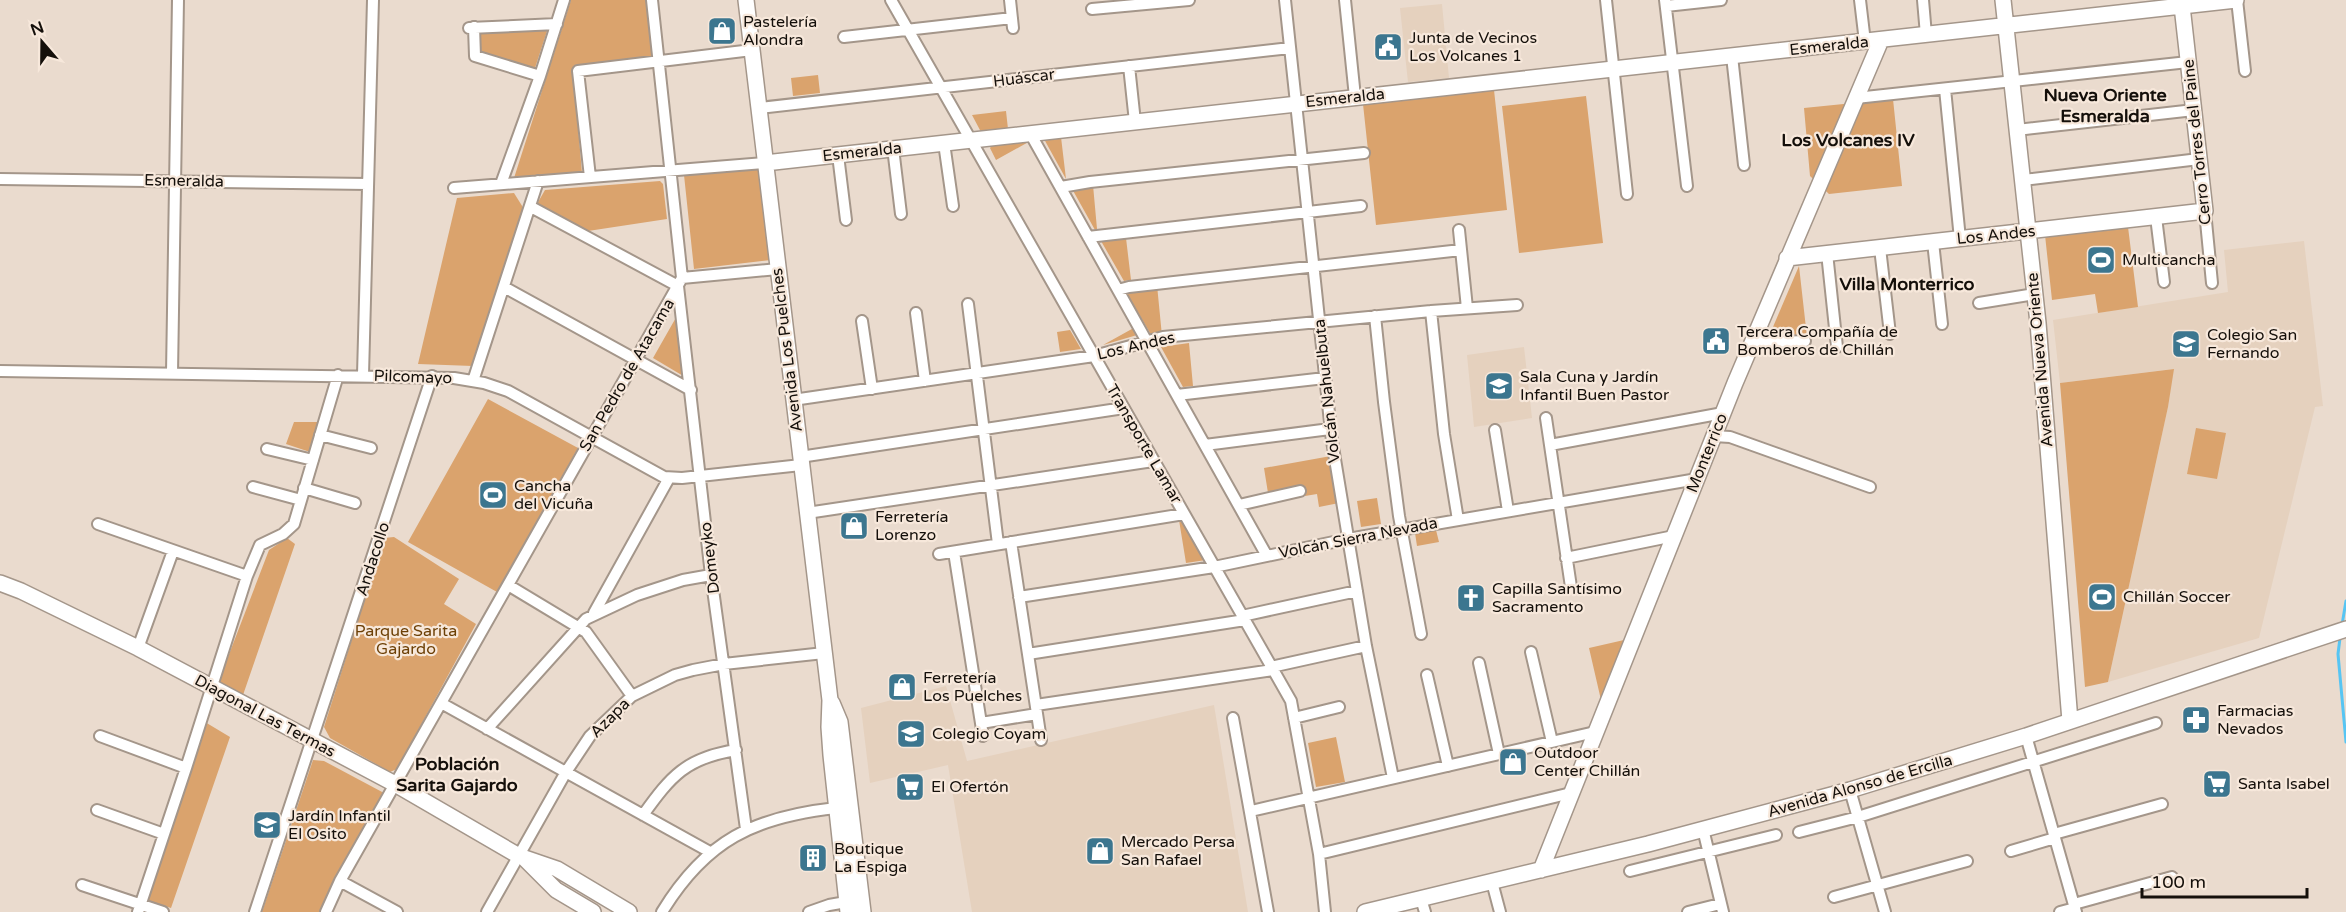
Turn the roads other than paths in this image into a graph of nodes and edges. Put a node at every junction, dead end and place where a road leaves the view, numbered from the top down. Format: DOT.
graph roads {
  1 [pos="178,0"];
  2 [pos="373,0"];
  3 [pos="564,0"];
  4 [pos="652,0"];
  5 [pos="746,0"];
  6 [pos="891,0"];
  7 [pos="1010,0"];
  8 [pos="1189,0"];
  9 [pos="1285,0"];
  10 [pos="1345,0"];
  11 [pos="1606,0"];
  12 [pos="1721,0"];
  13 [pos="1860,0"];
  14 [pos="1923,0"];
  15 [pos="2002,0"];
  16 [pos="2236,0"];
  17 [pos="1666,3"];
  18 [pos="2182,3"];
  19 [pos="1092,9"];
  20 [pos="557,24"];
  21 [pos="2005,26"];
  22 [pos="908,30"];
  23 [pos="1926,35"];
  24 [pos="844,38"];
  25 [pos="1881,40"];
  26 [pos="1865,42"];
  27 [pos="1290,48"];
  28 [pos="752,50"];
  29 [pos="1732,56"];
  30 [pos="658,61"];
  31 [pos="1672,62"];
  32 [pos="2188,62"];
  33 [pos="1129,66"];
  34 [pos="1614,69"];
  35 [pos="2245,70"];
  36 [pos="540,76"];
  37 [pos="2012,81"];
  38 [pos="940,88"];
  39 [pos="1945,89"];
  40 [pos="1355,97"];
  41 [pos="1856,98"];
  42 [pos="1296,104"];
  43 [pos="759,108"];
  44 [pos="2194,110"];
  45 [pos="1135,122"];
  46 [pos="2017,130"];
  47 [pos="1030,133"];
  48 [pos="969,140"];
  49 [pos="944,143"];
  50 [pos="893,148"];
  51 [pos="1364,153"];
  52 [pos="838,155"];
  53 [pos="1302,159"];
  54 [pos="2199,159"];
  55 [pos="765,163"];
  56 [pos="1744,165"];
  57 [pos="671,170"];
  58 [pos="590,177"];
  59 [pos="0,179"];
  60 [pos="2023,180"];
  61 [pos="175,181"];
  62 [pos="538,181"];
  63 [pos="368,184"];
  64 [pos="501,184"];
  65 [pos="1687,186"];
  66 [pos="1061,187"];
  67 [pos="454,188"];
  68 [pos="1627,194"];
  69 [pos="954,206"];
  70 [pos="1361,206"];
  71 [pos="531,207"];
  72 [pos="2205,211"];
  73 [pos="1308,212"];
  74 [pos="901,214"];
  75 [pos="2156,217"];
  76 [pos="846,220"];
  77 [pos="1459,230"];
  78 [pos="2028,231"];
  79 [pos="1088,237"];
  80 [pos="1960,239"];
  81 [pos="1933,242"];
  82 [pos="1880,248"];
  83 [pos="1461,250"];
  84 [pos="1827,253"];
  85 [pos="1787,258"];
  86 [pos="1313,266"];
  87 [pos="778,268"];
  88 [pos="680,282"];
  89 [pos="2164,282"];
  90 [pos="2212,283"];
  91 [pos="504,287"];
  92 [pos="1118,290"];
  93 [pos="2035,294"];
  94 [pos="1979,303"];
  95 [pos="968,304"];
  96 [pos="1517,305"];
  97 [pos="1467,308"];
  98 [pos="1431,311"];
  99 [pos="916,313"];
  100 [pos="1375,316"];
  101 [pos="862,321"];
  102 [pos="1320,321"];
  103 [pos="1942,324"];
  104 [pos="1890,334"];
  105 [pos="1805,341"];
  106 [pos="1148,343"];
  107 [pos="1752,343"];
  108 [pos="1837,347"];
  109 [pos="1094,356"];
  110 [pos="635,360"];
  111 [pos="0,371"];
  112 [pos="171,373"];
  113 [pos="977,373"];
  114 [pos="338,375"];
  115 [pos="363,375"];
  116 [pos="432,376"];
  117 [pos="1325,378"];
  118 [pos="473,381"];
  119 [pos="925,381"];
  120 [pos="872,389"];
  121 [pos="690,390"];
  122 [pos="1177,395"];
  123 [pos="793,400"];
  124 [pos="1124,408"];
  125 [pos="1723,413"];
  126 [pos="1546,418"];
  127 [pos="984,429"];
  128 [pos="1330,429"];
  129 [pos="1495,430"];
  130 [pos="320,435"];
  131 [pos="1714,436"];
  132 [pos="591,437"];
  133 [pos="1205,445"];
  134 [pos="1550,445"];
  135 [pos="371,448"];
  136 [pos="267,449"];
  137 [pos="313,460"];
  138 [pos="800,461"];
  139 [pos="1153,461"];
  140 [pos="701,476"];
  141 [pos="669,478"];
  142 [pos="1697,479"];
  143 [pos="991,485"];
  144 [pos="253,487"];
  145 [pos="1870,487"];
  146 [pos="304,488"];
  147 [pos="1299,491"];
  148 [pos="301,500"];
  149 [pos="355,503"];
  150 [pos="1558,503"];
  151 [pos="1239,506"];
  152 [pos="1508,511"];
  153 [pos="807,513"];
  154 [pos="1184,514"];
  155 [pos="1458,520"];
  156 [pos="98,524"];
  157 [pos="1402,530"];
  158 [pos="1674,536"];
  159 [pos="1348,539"];
  160 [pos="1011,542"];
  161 [pos="998,544"];
  162 [pos="173,551"];
  163 [pos="954,552"];
  164 [pos="939,554"];
  165 [pos="1267,556"];
  166 [pos="1566,558"];
  167 [pos="1214,567"];
  168 [pos="711,575"];
  169 [pos="247,576"];
  170 [pos="0,583"];
  171 [pos="508,585"];
  172 [pos="1571,587"];
  173 [pos="1356,591"];
  174 [pos="1019,597"];
  175 [pos="594,614"];
  176 [pos="1243,618"];
  177 [pos="578,626"];
  178 [pos="2340,631"];
  179 [pos="1421,634"];
  180 [pos="1365,646"];
  181 [pos="138,648"];
  182 [pos="1532,652"];
  183 [pos="824,653"];
  184 [pos="1028,654"];
  185 [pos="1479,663"];
  186 [pos="724,664"];
  187 [pos="1272,669"];
  188 [pos="1426,675"];
  189 [pos="211,687"];
  190 [pos="632,696"];
  191 [pos="830,700"];
  192 [pos="441,703"];
  193 [pos="1339,707"];
  194 [pos="1036,710"];
  195 [pos="1233,718"];
  196 [pos="1294,718"];
  197 [pos="2070,721"];
  198 [pos="981,723"];
  199 [pos="2156,723"];
  200 [pos="487,729"];
  201 [pos="1596,732"];
  202 [pos="100,736"];
  203 [pos="983,736"];
  204 [pos="2026,736"];
  205 [pos="1041,740"];
  206 [pos="313,741"];
  207 [pos="1552,742"];
  208 [pos="736,750"];
  209 [pos="1499,754"];
  210 [pos="2034,762"];
  211 [pos="1448,766"];
  212 [pos="186,768"];
  213 [pos="566,772"];
  214 [pos="1393,778"];
  215 [pos="395,784"];
  216 [pos="1850,790"];
  217 [pos="1571,793"];
  218 [pos="1309,797"];
  219 [pos="2162,804"];
  220 [pos="836,808"];
  221 [pos="97,810"];
  222 [pos="1251,811"];
  223 [pos="643,814"];
  224 [pos="1858,817"];
  225 [pos="746,829"];
  226 [pos="1703,829"];
  227 [pos="1799,832"];
  228 [pos="164,834"];
  229 [pos="1776,835"];
  230 [pos="2055,836"];
  231 [pos="2011,851"];
  232 [pos="710,852"];
  233 [pos="1708,852"];
  234 [pos="1319,854"];
  235 [pos="522,857"];
  236 [pos="1967,861"];
  237 [pos="1541,870"];
  238 [pos="1630,871"];
  239 [pos="2172,877"];
  240 [pos="340,881"];
  241 [pos="1492,882"];
  242 [pos="82,885"];
  243 [pos="1878,886"];
  244 [pos="1834,897"];
  245 [pos="1423,905"];
  246 [pos="855,906"];
  247 [pos="139,908"];
  248 [pos="1721,908"];
  249 [pos="2075,908"];
  250 [pos="163,912"];
  251 [pos="255,912"];
  252 [pos="326,912"];
  253 [pos="397,912"];
  254 [pos="487,912"];
  255 [pos="593,912"];
  256 [pos="629,912"];
  257 [pos="662,912"];
  258 [pos="808,912"];
  259 [pos="1268,912"];
  260 [pos="1325,912"];
  261 [pos="1365,912"];
  262 [pos="1500,912"];
  263 [pos="1688,912"];
  264 [pos="1885,912"];
  265 [pos="2060,912"];
  1 -- 61 [label="street"];
  2 -- 63 [label="street"];
  3 -- 20 [label="street"];
  4 -- 30 [label="street, Domeyko"];
  5 -- 28 [label="street, Avenida Los Puelches"];
  6 -- 22 [label="street, Transporte Lamar"];
  7 -- 22 [label="street"];
  8 -- 19 [label="street"];
  9 -- 27 [label="street, Volcán Nahuelbuta"];
  10 -- 40 [label="street"];
  11 -- 34 [label="street"];
  12 -- 17 [label="street"];
  13 -- 26 [label="street"];
  14 -- 23 [label="street"];
  15 -- 21 [label="street, Avenida Nueva Oriente"];
  16 -- 18 [label="street, Esmeralda"];
  16 -- 35 [label="street"];
  17 -- 31 [label="street"];
  18 -- 21 [label="street, Esmeralda"];
  18 -- 32 [label="street, Cerro Torres del Paine"];
  20 -- 36 [label="street"];
  20 -- 36 [label="street"];
  21 -- 23 [label="street, Esmeralda"];
  21 -- 37 [label="street, Avenida Nueva Oriente"];
  22 -- 24 [label="street"];
  22 -- 38 [label="street, Transporte Lamar"];
  23 -- 25 [label="street, Esmeralda"];
  25 -- 26 [label="street, Esmeralda"];
  25 -- 41 [label="street, Monterrico"];
  26 -- 29 [label="street, Esmeralda"];
  27 -- 33 [label="street, Huáscar"];
  27 -- 42 [label="street, Volcán Nahuelbuta"];
  28 -- 30 [label="street"];
  28 -- 43 [label="street, Avenida Los Puelches"];
  29 -- 31 [label="street, Esmeralda"];
  29 -- 56 [label="street"];
  30 -- 57 [label="street, Domeyko"];
  30 -- 58 [label="street"];
  31 -- 34 [label="street, Esmeralda"];
  31 -- 65 [label="street"];
  32 -- 37 [label="street"];
  32 -- 44 [label="street, Cerro Torres del Paine"];
  33 -- 38 [label="street, Huáscar"];
  33 -- 45 [label="street"];
  34 -- 40 [label="street, Esmeralda"];
  34 -- 68 [label="street"];
  36 -- 64 [label="street"];
  37 -- 39 [label="street"];
  37 -- 46 [label="street, Avenida Nueva Oriente"];
  38 -- 43 [label="street, Huáscar"];
  38 -- 48 [label="street, Transporte Lamar"];
  39 -- 41 [label="street"];
  39 -- 80 [label="street"];
  40 -- 42 [label="street, Esmeralda"];
  41 -- 85 [label="street, Monterrico"];
  42 -- 45 [label="street, Esmeralda"];
  42 -- 53 [label="street, Volcán Nahuelbuta"];
  43 -- 55 [label="street, Avenida Los Puelches"];
  44 -- 46 [label="street"];
  44 -- 54 [label="street, Cerro Torres del Paine"];
  45 -- 47 [label="street, Esmeralda"];
  46 -- 60 [label="street, Avenida Nueva Oriente"];
  47 -- 48 [label="street, Esmeralda"];
  47 -- 66 [label="street"];
  48 -- 49 [label="street, Esmeralda"];
  48 -- 109 [label="street, Transporte Lamar"];
  49 -- 50 [label="street, Esmeralda"];
  49 -- 69 [label="street"];
  50 -- 52 [label="street, Esmeralda"];
  50 -- 74 [label="street"];
  51 -- 53 [label="street"];
  52 -- 55 [label="street, Esmeralda"];
  52 -- 76 [label="street"];
  53 -- 66 [label="street"];
  53 -- 73 [label="street, Volcán Nahuelbuta"];
  54 -- 60 [label="street"];
  54 -- 72 [label="street, Cerro Torres del Paine"];
  55 -- 57 [label="street, Esmeralda"];
  55 -- 87 [label="street, Avenida Los Puelches"];
  57 -- 58 [label="street, Esmeralda"];
  57 -- 88 [label="street, Domeyko"];
  58 -- 62 [label="street, Esmeralda"];
  59 -- 61 [label="street, Esmeralda"];
  60 -- 78 [label="street, Avenida Nueva Oriente"];
  61 -- 63 [label="street, Esmeralda"];
  61 -- 112 [label="street"];
  62 -- 64 [label="street, Esmeralda"];
  62 -- 71 [label="street"];
  63 -- 115 [label="street"];
  64 -- 67 [label="street, Esmeralda"];
  66 -- 79 [label="street"];
  70 -- 73 [label="street"];
  71 -- 88 [label="street"];
  71 -- 91 [label="street"];
  72 -- 75 [label="street, Los Andes"];
  72 -- 90 [label="street, Cerro Torres del Paine"];
  73 -- 79 [label="street"];
  73 -- 86 [label="street, Volcán Nahuelbuta"];
  75 -- 78 [label="street, Los Andes"];
  75 -- 89 [label="street"];
  77 -- 83 [label="street"];
  78 -- 80 [label="street, Los Andes"];
  78 -- 93 [label="street, Avenida Nueva Oriente"];
  79 -- 92 [label="street"];
  80 -- 81 [label="street, Los Andes"];
  81 -- 82 [label="street, Los Andes"];
  81 -- 103 [label="street"];
  82 -- 84 [label="street, Los Andes"];
  82 -- 104 [label="street"];
  83 -- 86 [label="street"];
  83 -- 97 [label="street"];
  84 -- 85 [label="street, Los Andes"];
  84 -- 108 [label="street"];
  85 -- 107 [label="street, Monterrico"];
  86 -- 92 [label="street"];
  86 -- 102 [label="street, Volcán Nahuelbuta"];
  87 -- 88 [label="street"];
  87 -- 123 [label="street, Avenida Los Puelches"];
  88 -- 110 [label="street, San Pedro de Atacama"];
  88 -- 121 [label="street, Domeyko"];
  91 -- 110 [label="street"];
  91 -- 118 [label="street"];
  92 -- 106 [label="street"];
  93 -- 94 [label="street"];
  93 -- 197 [label="street, Avenida Nueva Oriente"];
  95 -- 113 [label="street"];
  96 -- 97 [label="street, Los Andes"];
  97 -- 98 [label="street, Los Andes"];
  98 -- 100 [label="street, Los Andes"];
  98 -- 155 [label="street"];
  99 -- 119 [label="street"];
  100 -- 102 [label="street, Los Andes"];
  100 -- 157 [label="street"];
  101 -- 120 [label="street"];
  102 -- 106 [label="street, Los Andes"];
  102 -- 117 [label="street, Volcán Nahuelbuta"];
  105 -- 107 [label="street"];
  106 -- 109 [label="street, Los Andes"];
  106 -- 122 [label="street"];
  107 -- 125 [label="street, Monterrico"];
  109 -- 113 [label="street, Los Andes"];
  109 -- 124 [label="street, Transporte Lamar"];
  110 -- 121 [label="street"];
  110 -- 132 [label="street, San Pedro de Atacama"];
  111 -- 112 [label="street, Pilcomayo"];
  112 -- 114 [label="street, Pilcomayo"];
  113 -- 119 [label="street, Los Andes"];
  113 -- 127 [label="street"];
  114 -- 115 [label="street, Pilcomayo"];
  114 -- 130 [label="street"];
  115 -- 116 [label="street, Pilcomayo"];
  116 -- 118 [label="street, Pilcomayo"];
  116 -- 206 [label="street, Andacollo"];
  117 -- 122 [label="street"];
  117 -- 128 [label="street, Volcán Nahuelbuta"];
  118 -- 132 [label="street, Pilcomayo"];
  119 -- 120 [label="street, Los Andes"];
  120 -- 123 [label="street, Los Andes"];
  121 -- 140 [label="street, Domeyko"];
  122 -- 133 [label="street"];
  123 -- 138 [label="street, Avenida Los Puelches"];
  124 -- 127 [label="street, Pilcomayo"];
  124 -- 139 [label="street, Transporte Lamar"];
  125 -- 131 [label="street, Monterrico"];
  125 -- 134 [label="street"];
  126 -- 134 [label="street"];
  127 -- 138 [label="street, Pilcomayo"];
  127 -- 143 [label="street"];
  128 -- 133 [label="street"];
  128 -- 159 [label="street, Volcán Nahuelbuta"];
  129 -- 152 [label="street"];
  130 -- 135 [label="street"];
  130 -- 137 [label="street"];
  131 -- 142 [label="street, Monterrico"];
  131 -- 145 [label="street"];
  132 -- 141 [label="street, Pilcomayo"];
  132 -- 171 [label="street, San Pedro de Atacama"];
  133 -- 151 [label="street"];
  134 -- 150 [label="street"];
  136 -- 137 [label="street"];
  137 -- 146 [label="street"];
  138 -- 140 [label="street, Pilcomayo"];
  138 -- 153 [label="street, Avenida Los Puelches"];
  139 -- 143 [label="street"];
  139 -- 154 [label="street, Transporte Lamar"];
  140 -- 141 [label="street, Pilcomayo"];
  140 -- 168 [label="street, Domeyko"];
  141 -- 175 [label="street"];
  142 -- 150 [label="street, Volcán Sierra Nevada"];
  142 -- 158 [label="street, Monterrico"];
  143 -- 153 [label="street"];
  143 -- 161 [label="street"];
  144 -- 148 [label="street"];
  146 -- 148 [label="street"];
  146 -- 149 [label="street"];
  147 -- 151 [label="street"];
  148 -- 169 [label="street"];
  150 -- 152 [label="street, Volcán Sierra Nevada"];
  150 -- 166 [label="street"];
  151 -- 165 [label="street"];
  152 -- 155 [label="street, Volcán Sierra Nevada"];
  153 -- 183 [label="street, Avenida Los Puelches"];
  154 -- 160 [label="street"];
  154 -- 167 [label="street, Transporte Lamar"];
  155 -- 157 [label="street, Volcán Sierra Nevada"];
  156 -- 162 [label="street"];
  157 -- 159 [label="street, Volcán Sierra Nevada"];
  157 -- 179 [label="street"];
  158 -- 166 [label="street"];
  158 -- 201 [label="street, Monterrico"];
  159 -- 165 [label="street, Volcán Sierra Nevada"];
  159 -- 173 [label="street, Volcán Nahuelbuta"];
  160 -- 161 [label="street"];
  160 -- 174 [label="street"];
  161 -- 163 [label="street"];
  162 -- 169 [label="street"];
  162 -- 181 [label="street"];
  163 -- 164 [label="street"];
  163 -- 198 [label="street"];
  165 -- 167 [label="street, Volcán Sierra Nevada"];
  166 -- 172 [label="street"];
  167 -- 174 [label="street, Volcán Sierra Nevada"];
  167 -- 176 [label="street, Transporte Lamar"];
  168 -- 175 [label="street"];
  168 -- 186 [label="street, Domeyko"];
  169 -- 189 [label="street"];
  170 -- 181 [label="street, Diagonal Las Termas"];
  171 -- 177 [label="street"];
  171 -- 192 [label="street, San Pedro de Atacama"];
  173 -- 176 [label="street"];
  173 -- 180 [label="street, Volcán Nahuelbuta"];
  174 -- 184 [label="street"];
  175 -- 177 [label="street"];
  176 -- 184 [label="street"];
  176 -- 187 [label="street, Transporte Lamar"];
  177 -- 190 [label="street"];
  177 -- 200 [label="street"];
  178 -- 197 [label="street, Avenida Alonso de Ercilla"];
  180 -- 187 [label="street"];
  180 -- 214 [label="street, Volcán Nahuelbuta"];
  181 -- 189 [label="street, Diagonal Las Termas"];
  182 -- 207 [label="street"];
  183 -- 186 [label="street, Azapa"];
  183 -- 191 [label="street, Avenida Los Puelches"];
  184 -- 194 [label="street"];
  185 -- 209 [label="street"];
  186 -- 190 [label="street, Azapa"];
  186 -- 208 [label="street, Domeyko"];
  187 -- 194 [label="street"];
  187 -- 196 [label="street, Transporte Lamar"];
  188 -- 211 [label="street"];
  189 -- 206 [label="street, Diagonal Las Termas"];
  189 -- 212 [label="street"];
  190 -- 213 [label="street, Azapa"];
  191 -- 220 [label="street, Avenida Los Puelches"];
  191 -- 246 [label="street, Avenida Los Puelches"];
  192 -- 200 [label="street"];
  192 -- 215 [label="street, San Pedro de Atacama"];
  193 -- 196 [label="street"];
  194 -- 198 [label="street"];
  194 -- 205 [label="street"];
  195 -- 222 [label="street"];
  196 -- 218 [label="street, Transporte Lamar"];
  197 -- 204 [label="street, Avenida Alonso de Ercilla"];
  198 -- 203 [label="street"];
  199 -- 210 [label="street"];
  200 -- 213 [label="street"];
  201 -- 207 [label="street"];
  201 -- 217 [label="street, Monterrico"];
  202 -- 212 [label="street"];
  204 -- 210 [label="street"];
  204 -- 216 [label="street, Avenida Alonso de Ercilla"];
  206 -- 215 [label="street, Diagonal Las Termas"];
  206 -- 251 [label="street, Andacollo"];
  207 -- 209 [label="street"];
  208 -- 223 [label="street"];
  208 -- 225 [label="street, Domeyko"];
  209 -- 211 [label="street"];
  210 -- 224 [label="street"];
  210 -- 230 [label="street"];
  211 -- 214 [label="street"];
  212 -- 228 [label="street"];
  213 -- 223 [label="street"];
  213 -- 235 [label="street, Azapa"];
  214 -- 218 [label="street"];
  215 -- 235 [label="street, Diagonal Las Termas"];
  215 -- 240 [label="street, San Pedro de Atacama"];
  216 -- 224 [label="street"];
  216 -- 226 [label="street, Avenida Alonso de Ercilla"];
  217 -- 234 [label="street"];
  217 -- 237 [label="street, Monterrico"];
  218 -- 222 [label="street"];
  218 -- 234 [label="street, Transporte Lamar"];
  219 -- 230 [label="street"];
  220 -- 225 [label="street"];
  220 -- 246 [label="street, Avenida Los Puelches"];
  221 -- 228 [label="street"];
  222 -- 259 [label="street"];
  223 -- 232 [label="street"];
  224 -- 227 [label="street"];
  224 -- 243 [label="street"];
  225 -- 232 [label="street"];
  226 -- 233 [label="street"];
  226 -- 237 [label="street, Avenida Alonso de Ercilla"];
  228 -- 247 [label="street"];
  229 -- 233 [label="street"];
  230 -- 231 [label="street"];
  230 -- 249 [label="street"];
  232 -- 257 [label="street"];
  233 -- 238 [label="street"];
  233 -- 248 [label="street"];
  234 -- 260 [label="street, Transporte Lamar"];
  235 -- 254 [label="street, Azapa"];
  235 -- 255 [label="street, Diagonal Las Termas"];
  235 -- 256 [label="street, Diagonal Las Termas"];
  236 -- 243 [label="street"];
  237 -- 241 [label="street, Avenida Alonso de Ercilla"];
  239 -- 249 [label="street"];
  240 -- 252 [label="street, San Pedro de Atacama"];
  240 -- 253 [label="street"];
  241 -- 245 [label="street, Avenida Alonso de Ercilla"];
  241 -- 262 [label="street"];
  242 -- 247 [label="street"];
  243 -- 244 [label="street"];
  243 -- 264 [label="street"];
  245 -- 261 [label="street, Avenida Alonso de Ercilla"];
  246 -- 258 [label="street"];
  247 -- 250 [label="street"];
  248 -- 263 [label="street"];
  249 -- 265 [label="street"];
}
